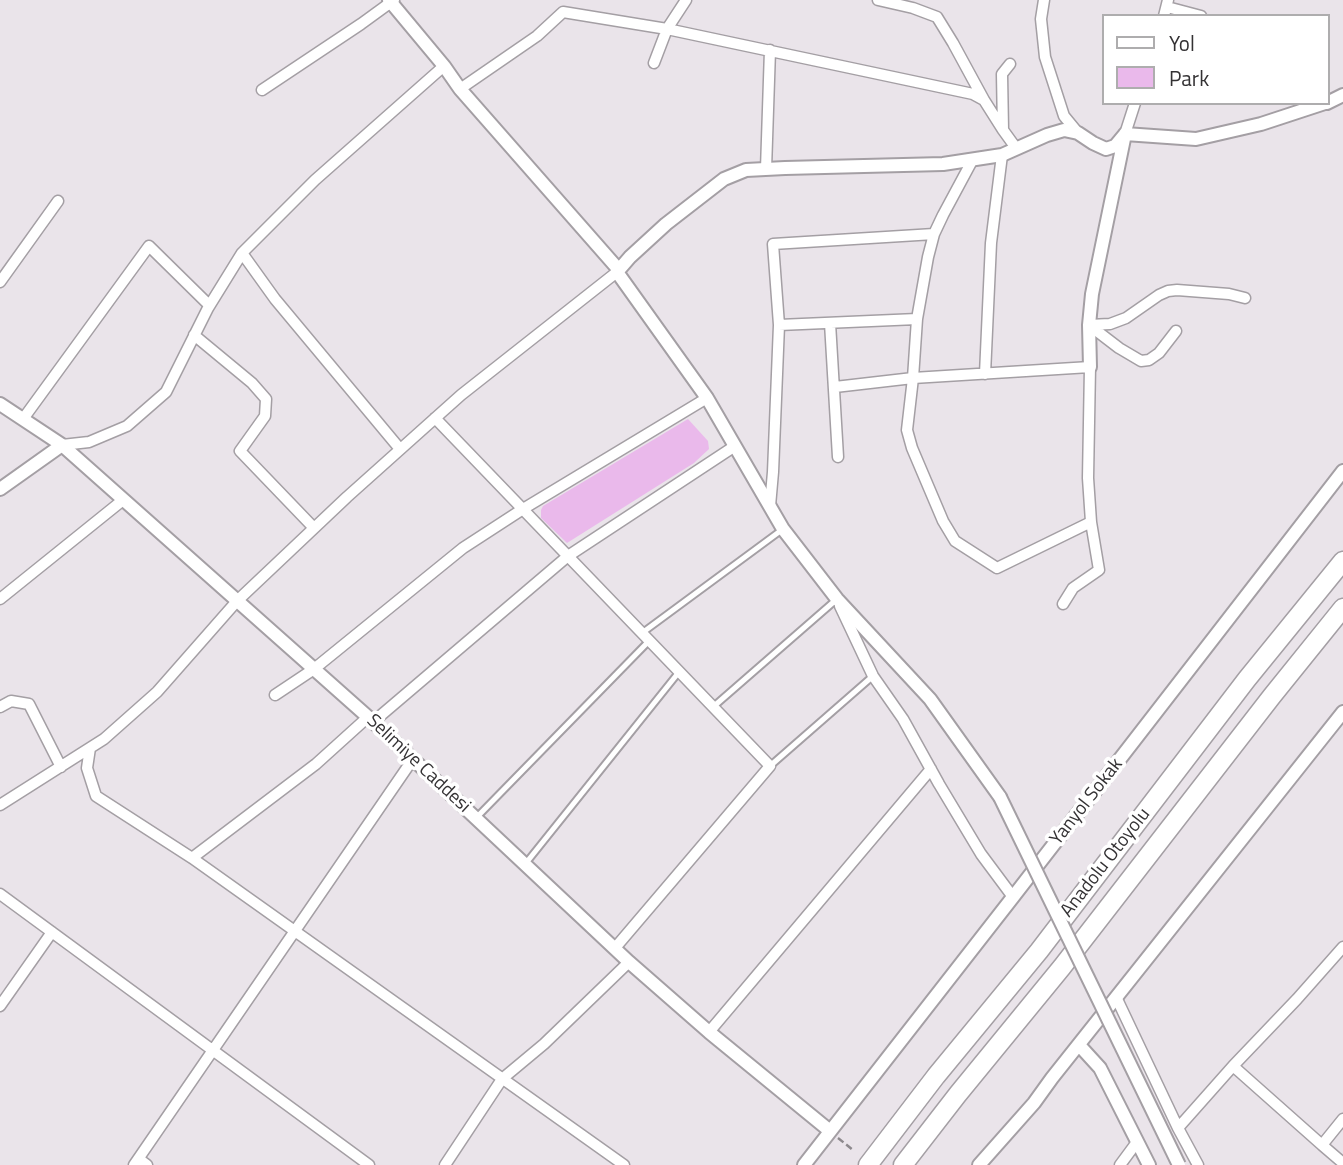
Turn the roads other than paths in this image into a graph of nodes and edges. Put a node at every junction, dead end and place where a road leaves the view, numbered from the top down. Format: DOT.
graph roads {
  1 [pos="572,0"];
  2 [pos="686,0"];
  3 [pos="878,0"];
  4 [pos="1044,0"];
  5 [pos="391,1"];
  6 [pos="1166,8"];
  7 [pos="564,12"];
  8 [pos="1192,14"];
  9 [pos="667,29"];
  10 [pos="770,50"];
  11 [pos="654,63"];
  12 [pos="1010,64"];
  13 [pos="444,66"];
  14 [pos="460,89"];
  15 [pos="262,90"];
  16 [pos="984,100"];
  17 [pos="1134,105"];
  18 [pos="1320,105"];
  19 [pos="1003,130"];
  20 [pos="1078,133"];
  21 [pos="1125,134"];
  22 [pos="1016,148"];
  23 [pos="1002,155"];
  24 [pos="972,161"];
  25 [pos="766,169"];
  26 [pos="58,201"];
  27 [pos="934,234"];
  28 [pos="242,253"];
  29 [pos="618,271"];
  30 [pos="0,282"];
  31 [pos="1245,298"];
  32 [pos="209,305"];
  33 [pos="917,319"];
  34 [pos="830,323"];
  35 [pos="779,325"];
  36 [pos="1089,325"];
  37 [pos="1177,331"];
  38 [pos="194,335"];
  39 [pos="1090,367"];
  40 [pos="985,374"];
  41 [pos="913,378"];
  42 [pos="835,387"];
  43 [pos="707,398"];
  44 [pos="0,404"];
  45 [pos="435,418"];
  46 [pos="23,419"];
  47 [pos="62,445"];
  48 [pos="735,446"];
  49 [pos="400,449"];
  50 [pos="838,457"];
  51 [pos="1343,471"];
  52 [pos="0,489"];
  53 [pos="123,500"];
  54 [pos="769,506"];
  55 [pos="523,509"];
  56 [pos="1091,522"];
  57 [pos="314,528"];
  58 [pos="783,529"];
  59 [pos="568,556"];
  60 [pos="1343,561"];
  61 [pos="0,599"];
  62 [pos="837,599"];
  63 [pos="237,601"];
  64 [pos="1063,604"];
  65 [pos="1343,608"];
  66 [pos="645,637"];
  67 [pos="314,669"];
  68 [pos="679,672"];
  69 [pos="873,676"];
  70 [pos="275,695"];
  71 [pos="0,707"];
  72 [pos="713,707"];
  73 [pos="1343,712"];
  74 [pos="370,720"];
  75 [pos="90,748"];
  76 [pos="413,759"];
  77 [pos="770,766"];
  78 [pos="61,767"];
  79 [pos="931,769"];
  80 [pos="0,805"];
  81 [pos="475,818"];
  82 [pos="192,858"];
  83 [pos="525,864"];
  84 [pos="0,894"];
  85 [pos="1013,897"];
  86 [pos="295,931"];
  87 [pos="52,932"];
  88 [pos="1343,947"];
  89 [pos="615,948"];
  90 [pos="629,962"];
  91 [pos="1116,997"];
  92 [pos="0,1006"];
  93 [pos="709,1032"];
  94 [pos="1079,1045"];
  95 [pos="213,1050"];
  96 [pos="1233,1066"];
  97 [pos="502,1079"];
  98 [pos="1343,1119"];
  99 [pos="1178,1128"];
  100 [pos="830,1131"];
  101 [pos="1137,1142"];
  102 [pos="1322,1145"];
  103 [pos="140,1163"];
  104 [pos="1343,1163"];
  105 [pos="369,1165"];
  106 [pos="444,1165"];
  107 [pos="624,1165"];
  108 [pos="804,1165"];
  109 [pos="868,1165"];
  110 [pos="903,1165"];
  111 [pos="979,1165"];
  112 [pos="1120,1165"];
  113 [pos="1149,1165"];
  114 [pos="1179,1165"];
  115 [pos="1198,1165"];
  1 -- 7 [label="street"];
  2 -- 9 [label="street"];
  3 -- 16 [label="street"];
  4 -- 20 [label="street"];
  5 -- 13 [label="street"];
  5 -- 15 [label="street"];
  6 -- 8 [label="street"];
  7 -- 9 [label="street"];
  7 -- 14 [label="street"];
  9 -- 10 [label="street"];
  9 -- 11 [label="street"];
  10 -- 16 [label="street"];
  10 -- 25 [label="street"];
  12 -- 19 [label="street"];
  13 -- 14 [label="street"];
  13 -- 28 [label="street"];
  14 -- 29 [label="street"];
  16 -- 19 [label="street"];
  17 -- 21 [label="street"];
  18 -- 21 [label="street"];
  19 -- 22 [label="street"];
  20 -- 21 [label="street"];
  20 -- 22 [label="street"];
  21 -- 36 [label="street"];
  22 -- 23 [label="street"];
  23 -- 24 [label="street"];
  23 -- 40 [label="street"];
  24 -- 25 [label="street"];
  24 -- 27 [label="street"];
  25 -- 29 [label="street"];
  26 -- 30 [label="street"];
  27 -- 33 [label="street"];
  27 -- 35 [label="street"];
  28 -- 32 [label="street"];
  28 -- 49 [label="street"];
  29 -- 43 [label="street"];
  29 -- 45 [label="street"];
  31 -- 36 [label="street"];
  32 -- 38 [label="street"];
  32 -- 46 [label="street"];
  33 -- 34 [label="street"];
  33 -- 41 [label="street"];
  34 -- 35 [label="street"];
  34 -- 42 [label="street"];
  35 -- 54 [label="street"];
  36 -- 37 [label="street"];
  36 -- 39 [label="street"];
  38 -- 47 [label="street"];
  38 -- 57 [label="street"];
  39 -- 40 [label="street"];
  39 -- 56 [label="street"];
  40 -- 41 [label="street"];
  41 -- 42 [label="street"];
  41 -- 56 [label="street"];
  42 -- 50 [label="street"];
  43 -- 48 [label="street"];
  43 -- 55 [label="street"];
  44 -- 46 [label="street, Selimiye Caddesi"];
  45 -- 49 [label="street"];
  45 -- 55 [label="street"];
  46 -- 47 [label="street, Selimiye Caddesi"];
  47 -- 52 [label="street"];
  47 -- 53 [label="street, Selimiye Caddesi"];
  48 -- 54 [label="street"];
  48 -- 59 [label="street"];
  49 -- 57 [label="street"];
  51 -- 85 [label="street, Yanyol Sokak"];
  53 -- 61 [label="street"];
  53 -- 63 [label="street, Selimiye Caddesi"];
  54 -- 58 [label="street"];
  55 -- 59 [label="street"];
  55 -- 67 [label="street"];
  56 -- 64 [label="street"];
  57 -- 63 [label="street"];
  58 -- 62 [label="street"];
  58 -- 66 [label="lane"];
  59 -- 66 [label="street"];
  59 -- 74 [label="street"];
  60 -- 109 [label="highway, Anadolu Otoyolu"];
  62 -- 69 [label="street"];
  62 -- 72 [label="lane"];
  62 -- 114 [label="street, bridge"];
  63 -- 67 [label="street, Selimiye Caddesi"];
  63 -- 75 [label="street"];
  65 -- 110 [label="highway, Anadolu Otoyolu"];
  66 -- 68 [label="street"];
  66 -- 81 [label="lane"];
  67 -- 70 [label="street"];
  67 -- 74 [label="street, Selimiye Caddesi"];
  68 -- 72 [label="street"];
  68 -- 83 [label="lane"];
  69 -- 77 [label="lane"];
  69 -- 79 [label="street"];
  71 -- 78 [label="street"];
  72 -- 77 [label="street"];
  73 -- 91 [label="street"];
  74 -- 76 [label="street, Selimiye Caddesi"];
  74 -- 82 [label="street"];
  75 -- 78 [label="street"];
  75 -- 82 [label="street"];
  76 -- 81 [label="street, Selimiye Caddesi"];
  76 -- 86 [label="street"];
  77 -- 89 [label="street"];
  78 -- 80 [label="street"];
  79 -- 85 [label="street"];
  79 -- 93 [label="street"];
  81 -- 83 [label="street, Selimiye Caddesi"];
  82 -- 86 [label="street"];
  83 -- 89 [label="street, Selimiye Caddesi"];
  84 -- 87 [label="street"];
  85 -- 100 [label="street, Yanyol Sokak"];
  86 -- 95 [label="street"];
  86 -- 97 [label="street"];
  87 -- 92 [label="street"];
  87 -- 95 [label="street"];
  88 -- 96 [label="street"];
  89 -- 90 [label="street, Selimiye Caddesi"];
  90 -- 93 [label="street, Selimiye Caddesi"];
  90 -- 97 [label="street"];
  91 -- 94 [label="street"];
  91 -- 99 [label="street"];
  93 -- 100 [label="street, Selimiye Caddesi"];
  94 -- 101 [label="street"];
  94 -- 111 [label="street"];
  95 -- 103 [label="street"];
  95 -- 105 [label="street"];
  96 -- 99 [label="street"];
  96 -- 102 [label="street"];
  97 -- 106 [label="street"];
  97 -- 107 [label="street"];
  98 -- 102 [label="street"];
  99 -- 115 [label="street"];
  100 -- 108 [label="street, Yanyol Sokak"];
  101 -- 112 [label="street"];
  101 -- 113 [label="street"];
  102 -- 104 [label="street"];
}
